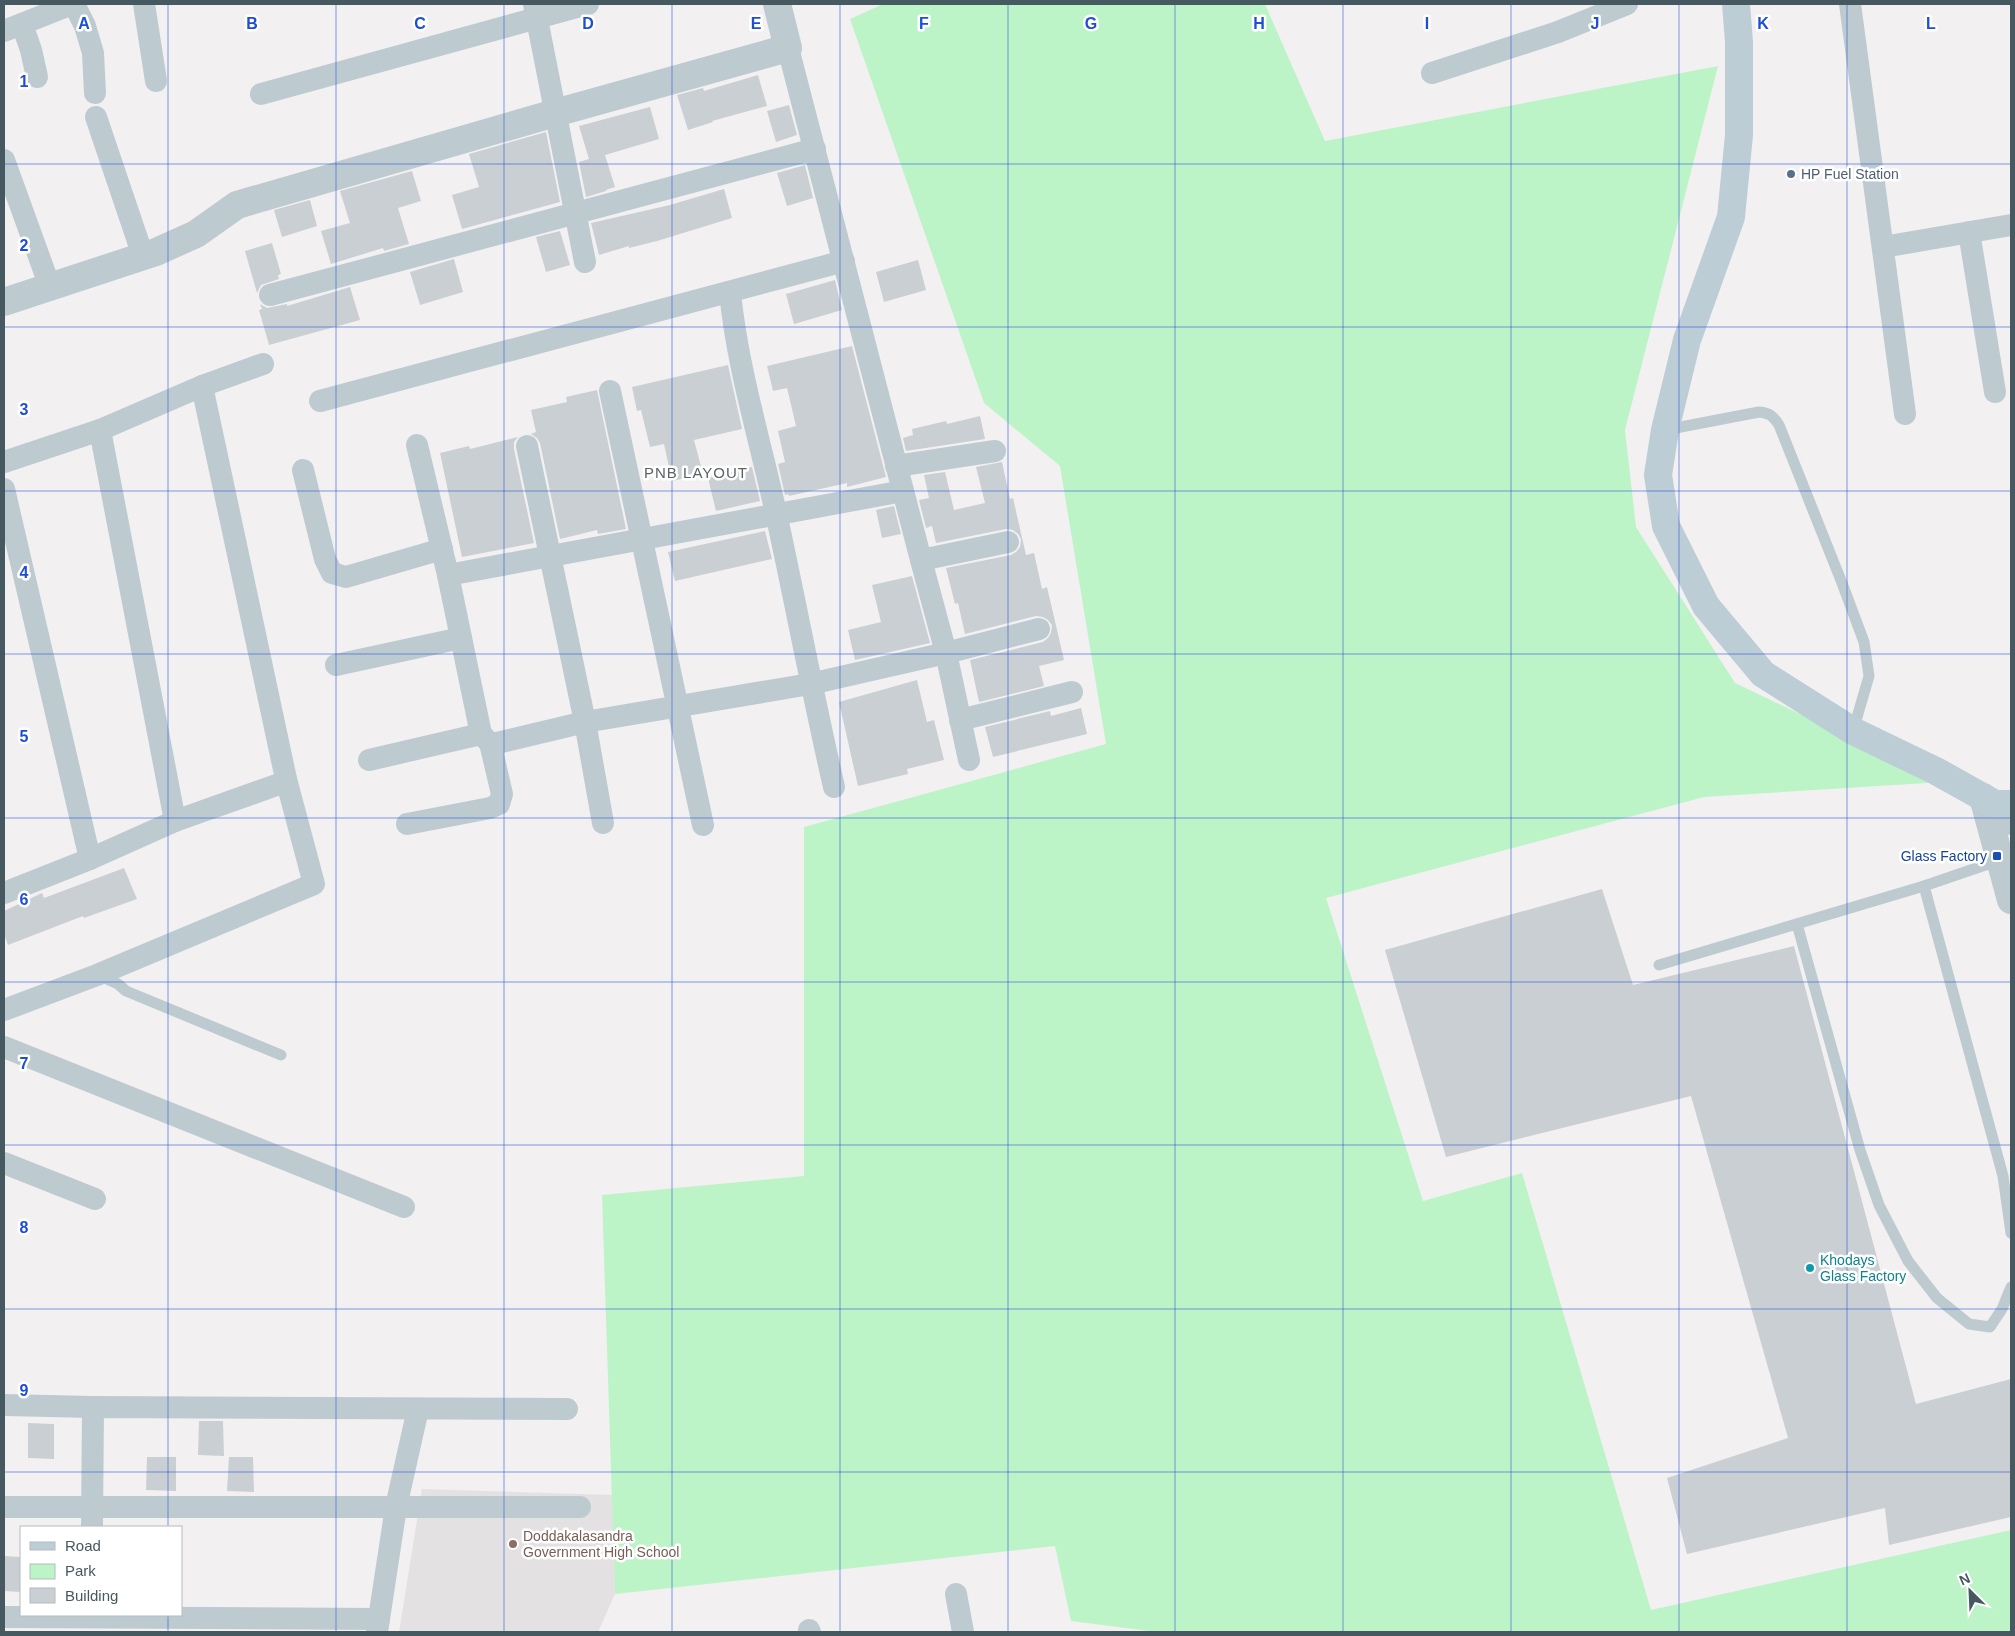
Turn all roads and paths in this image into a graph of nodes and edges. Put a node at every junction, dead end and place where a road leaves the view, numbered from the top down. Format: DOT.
graph roads {
  1 [pos="73,4"];
  2 [pos="144,4"];
  3 [pos="588,4"];
  4 [pos="777,4"];
  5 [pos="1627,4"];
  6 [pos="1736,4"];
  7 [pos="1850,4"];
  8 [pos="536,11"];
  9 [pos="13,27"];
  10 [pos="788,48"];
  11 [pos="1432,72"];
  12 [pos="37,77"];
  13 [pos="156,81"];
  14 [pos="95,93"];
  15 [pos="261,94"];
  16 [pos="555,113"];
  17 [pos="96,118"];
  18 [pos="814,149"];
  19 [pos="4,160"];
  20 [pos="574,214"];
  21 [pos="2011,225"];
  22 [pos="1968,232"];
  23 [pos="1882,247"];
  24 [pos="143,256"];
  25 [pos="844,261"];
  26 [pos="585,262"];
  27 [pos="50,287"];
  28 [pos="730,292"];
  29 [pos="270,295"];
  30 [pos="4,302"];
  31 [pos="263,364"];
  32 [pos="202,386"];
  33 [pos="610,392"];
  34 [pos="1995,392"];
  35 [pos="320,401"];
  36 [pos="1905,414"];
  37 [pos="100,430"];
  38 [pos="1665,430"];
  39 [pos="417,445"];
  40 [pos="527,446"];
  41 [pos="995,451"];
  42 [pos="4,462"];
  43 [pos="896,466"];
  44 [pos="303,470"];
  45 [pos="4,489"];
  46 [pos="902,491"];
  47 [pos="776,514"];
  48 [pos="643,539"];
  49 [pos="1008,542"];
  50 [pos="442,549"];
  51 [pos="550,556"];
  52 [pos="920,560"];
  53 [pos="448,575"];
  54 [pos="1038,629"];
  55 [pos="461,638"];
  56 [pos="946,653"];
  57 [pos="336,665"];
  58 [pos="810,684"];
  59 [pos="1072,692"];
  60 [pos="678,706"];
  61 [pos="960,720"];
  62 [pos="585,722"];
  63 [pos="1853,730"];
  64 [pos="486,739"];
  65 [pos="369,760"];
  66 [pos="969,760"];
  67 [pos="286,779"];
  68 [pos="834,787"];
  69 [pos="2003,806"];
  70 [pos="175,821"];
  71 [pos="603,823"];
  72 [pos="408,824"];
  73 [pos="703,825"];
  74 [pos="90,859"];
  75 [pos="2000,860"];
  76 [pos="1924,886"];
  77 [pos="4,893"];
  78 [pos="2011,900"];
  79 [pos="1798,924"];
  80 [pos="1659,965"];
  81 [pos="97,974"];
  82 [pos="4,1010"];
  83 [pos="4,1047"];
  84 [pos="281,1055"];
  85 [pos="4,1163"];
  86 [pos="95,1199"];
  87 [pos="404,1207"];
  88 [pos="2011,1233"];
  89 [pos="2011,1287"];
  90 [pos="4,1405"];
  91 [pos="93,1407"];
  92 [pos="418,1409"];
  93 [pos="566,1409"];
  94 [pos="4,1507"];
  95 [pos="396,1507"];
  96 [pos="580,1507"];
  97 [pos="92,1517"];
  98 [pos="956,1594"];
  99 [pos="4,1617"];
  100 [pos="91,1622"];
  101 [pos="378,1626"];
  102 [pos="963,1632"];
  1 -- 9 [label="street"];
  1 -- 14 [label="street"];
  2 -- 13 [label="street"];
  3 -- 8 [label="street"];
  4 -- 10 [label="street"];
  5 -- 11 [label="street"];
  6 -- 38 [label="main road"];
  7 -- 23 [label="street"];
  8 -- 15 [label="street"];
  8 -- 16 [label="street"];
  9 -- 12 [label="street"];
  10 -- 16 [label="street"];
  10 -- 18 [label="street"];
  16 -- 20 [label="street"];
  16 -- 24 [label="street"];
  17 -- 24 [label="street"];
  18 -- 20 [label="street"];
  18 -- 25 [label="street"];
  19 -- 27 [label="street"];
  20 -- 26 [label="street"];
  20 -- 29 [label="street"];
  21 -- 22 [label="street"];
  22 -- 23 [label="street"];
  22 -- 34 [label="street"];
  23 -- 36 [label="street"];
  24 -- 27 [label="street"];
  25 -- 28 [label="street"];
  25 -- 43 [label="street"];
  27 -- 30 [label="street"];
  28 -- 35 [label="street"];
  28 -- 47 [label="street"];
  31 -- 32 [label="street"];
  32 -- 37 [label="street"];
  32 -- 67 [label="street"];
  33 -- 48 [label="street"];
  37 -- 42 [label="street"];
  37 -- 70 [label="street"];
  38 -- 63 [label="main road"];
  38 -- 63 [label="lane"];
  39 -- 50 [label="street"];
  40 -- 51 [label="street"];
  41 -- 43 [label="street"];
  43 -- 46 [label="street"];
  44 -- 50 [label="street"];
  45 -- 74 [label="street"];
  46 -- 47 [label="street"];
  46 -- 52 [label="street"];
  47 -- 48 [label="street"];
  47 -- 58 [label="street"];
  48 -- 51 [label="street"];
  48 -- 60 [label="street"];
  49 -- 52 [label="street"];
  50 -- 53 [label="street"];
  51 -- 53 [label="street"];
  51 -- 62 [label="street"];
  52 -- 56 [label="street"];
  53 -- 55 [label="street"];
  54 -- 56 [label="street"];
  55 -- 57 [label="street"];
  55 -- 64 [label="street"];
  56 -- 58 [label="street"];
  56 -- 61 [label="street"];
  58 -- 60 [label="street"];
  58 -- 68 [label="street"];
  59 -- 61 [label="street"];
  60 -- 62 [label="street"];
  60 -- 73 [label="street"];
  61 -- 66 [label="street"];
  62 -- 64 [label="street"];
  62 -- 71 [label="street"];
  63 -- 69 [label="main road"];
  64 -- 65 [label="street"];
  64 -- 72 [label="street"];
  67 -- 70 [label="street"];
  67 -- 81 [label="street"];
  69 -- 75 [label="street"];
  70 -- 74 [label="street"];
  74 -- 77 [label="street"];
  75 -- 76 [label="lane"];
  75 -- 78 [label="street"];
  76 -- 79 [label="lane"];
  76 -- 88 [label="lane"];
  79 -- 80 [label="lane"];
  79 -- 89 [label="lane"];
  81 -- 82 [label="street"];
  81 -- 84 [label="lane"];
  83 -- 87 [label="street"];
  85 -- 86 [label="street"];
  90 -- 91 [label="street"];
  91 -- 92 [label="street"];
  91 -- 97 [label="street"];
  92 -- 93 [label="street"];
  92 -- 95 [label="street"];
  94 -- 97 [label="street"];
  95 -- 96 [label="street"];
  95 -- 97 [label="street"];
  95 -- 101 [label="street"];
  98 -- 102 [label="street"];
  99 -- 100 [label="street"];
  100 -- 101 [label="street"];
}
